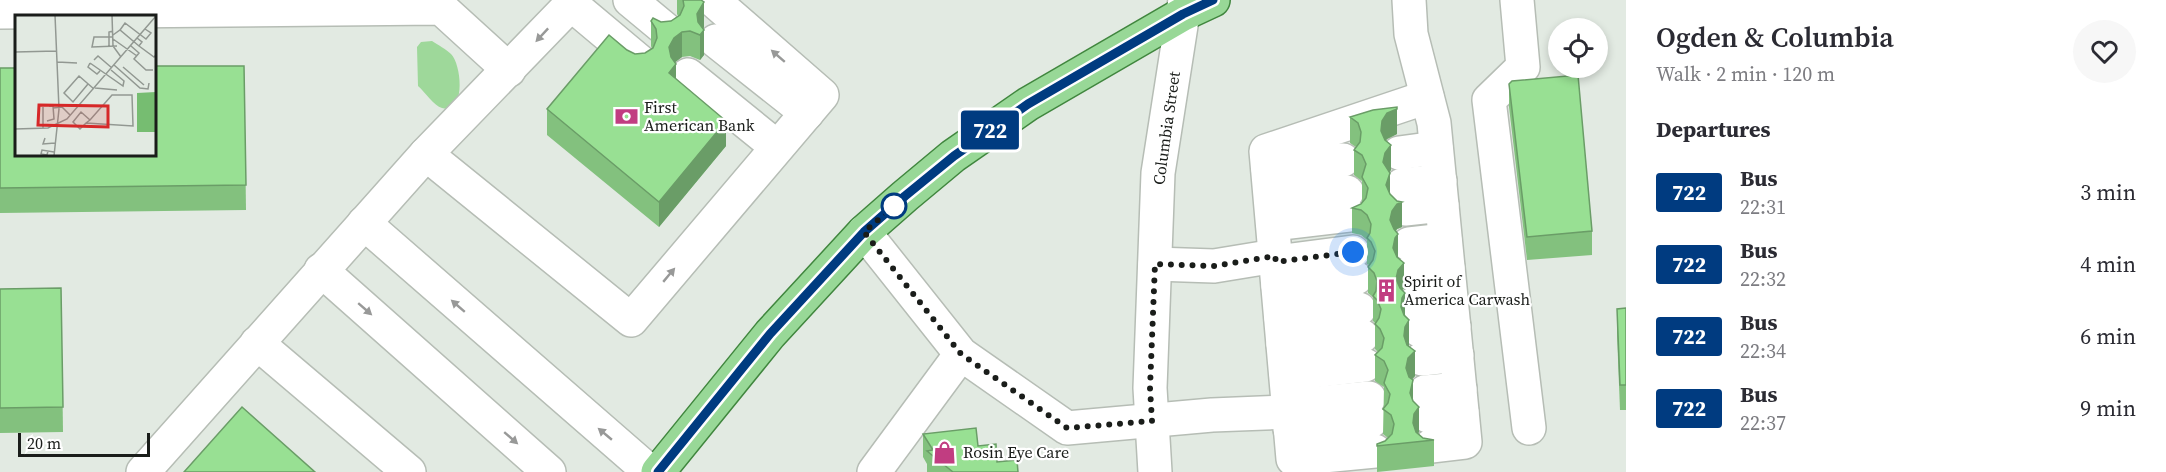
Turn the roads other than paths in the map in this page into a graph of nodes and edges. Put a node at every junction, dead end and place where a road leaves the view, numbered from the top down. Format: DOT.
graph roads {
  1 [pos="630,0"];
  2 [pos="713,0"];
  3 [pos="1213,0"];
  4 [pos="1409,0"];
  5 [pos="1517,0"];
  6 [pos="580,1"];
  7 [pos="1184,7"];
  8 [pos="0,12"];
  9 [pos="660,29"];
  10 [pos="508,70"];
  11 [pos="1427,97"];
  12 [pos="785,138"];
  13 [pos="1436,148"];
  14 [pos="1399,153"];
  15 [pos="426,154"];
  16 [pos="1343,160"];
  17 [pos="1441,193"];
  18 [pos="1404,197"];
  19 [pos="1348,203"];
  20 [pos="364,223"];
  21 [pos="864,232"];
  22 [pos="1273,233"];
  23 [pos="1155,264"];
  24 [pos="321,270"];
  25 [pos="1451,297"];
  26 [pos="1415,301"];
  27 [pos="1359,308"];
  28 [pos="257,343"];
  29 [pos="961,354"];
  30 [pos="1286,381"];
  31 [pos="1461,401"];
  32 [pos="1152,421"];
  33 [pos="1529,428"];
  34 [pos="671,464"];
  35 [pos="143,472"];
  36 [pos="409,472"];
  37 [pos="549,472"];
  38 [pos="650,472"];
  39 [pos="874,472"];
  40 [pos="1155,472"];
  1 -- 9 [label="street"];
  12 -- 2 [label="street, one-way"];
  3 -- 7 [label="main road"];
  4 -- 11 [label="street"];
  5 -- 33 [label="street"];
  6 -- 9 [label="street"];
  6 -- 10 [label="street, one-way"];
  7 -- 21 [label="main road"];
  7 -- 23 [label="street, Columbia Street"];
  8 -- 10 [label="street"];
  10 -- 15 [label="street"];
  11 -- 13 [label="street"];
  11 -- 22 [label="street"];
  12 -- 12 [label="street"];
  15 -- 12 [label="street, one-way"];
  13 -- 14 [label="street"];
  13 -- 17 [label="street"];
  15 -- 20 [label="street"];
  16 -- 22 [label="street"];
  17 -- 18 [label="street"];
  17 -- 25 [label="street"];
  19 -- 22 [label="street"];
  20 -- 24 [label="street"];
  38 -- 20 [label="street, one-way"];
  21 -- 29 [label="street"];
  21 -- 34 [label="main road"];
  22 -- 23 [label="street"];
  22 -- 27 [label="street"];
  22 -- 30 [label="street"];
  23 -- 32 [label="street, Columbia Street"];
  24 -- 28 [label="street"];
  24 -- 37 [label="street, one-way"];
  25 -- 26 [label="street"];
  25 -- 26 [label="street"];
  25 -- 26 [label="street"];
  25 -- 31 [label="street"];
  27 -- 30 [label="street"];
  27 -- 30 [label="street"];
  28 -- 35 [label="street"];
  28 -- 36 [label="street"];
  29 -- 32 [label="street"];
  29 -- 39 [label="street"];
  30 -- 30 [label="street"];
  30 -- 32 [label="street"];
  31 -- 31 [label="street"];
  32 -- 40 [label="street, Columbia Street"];
}
